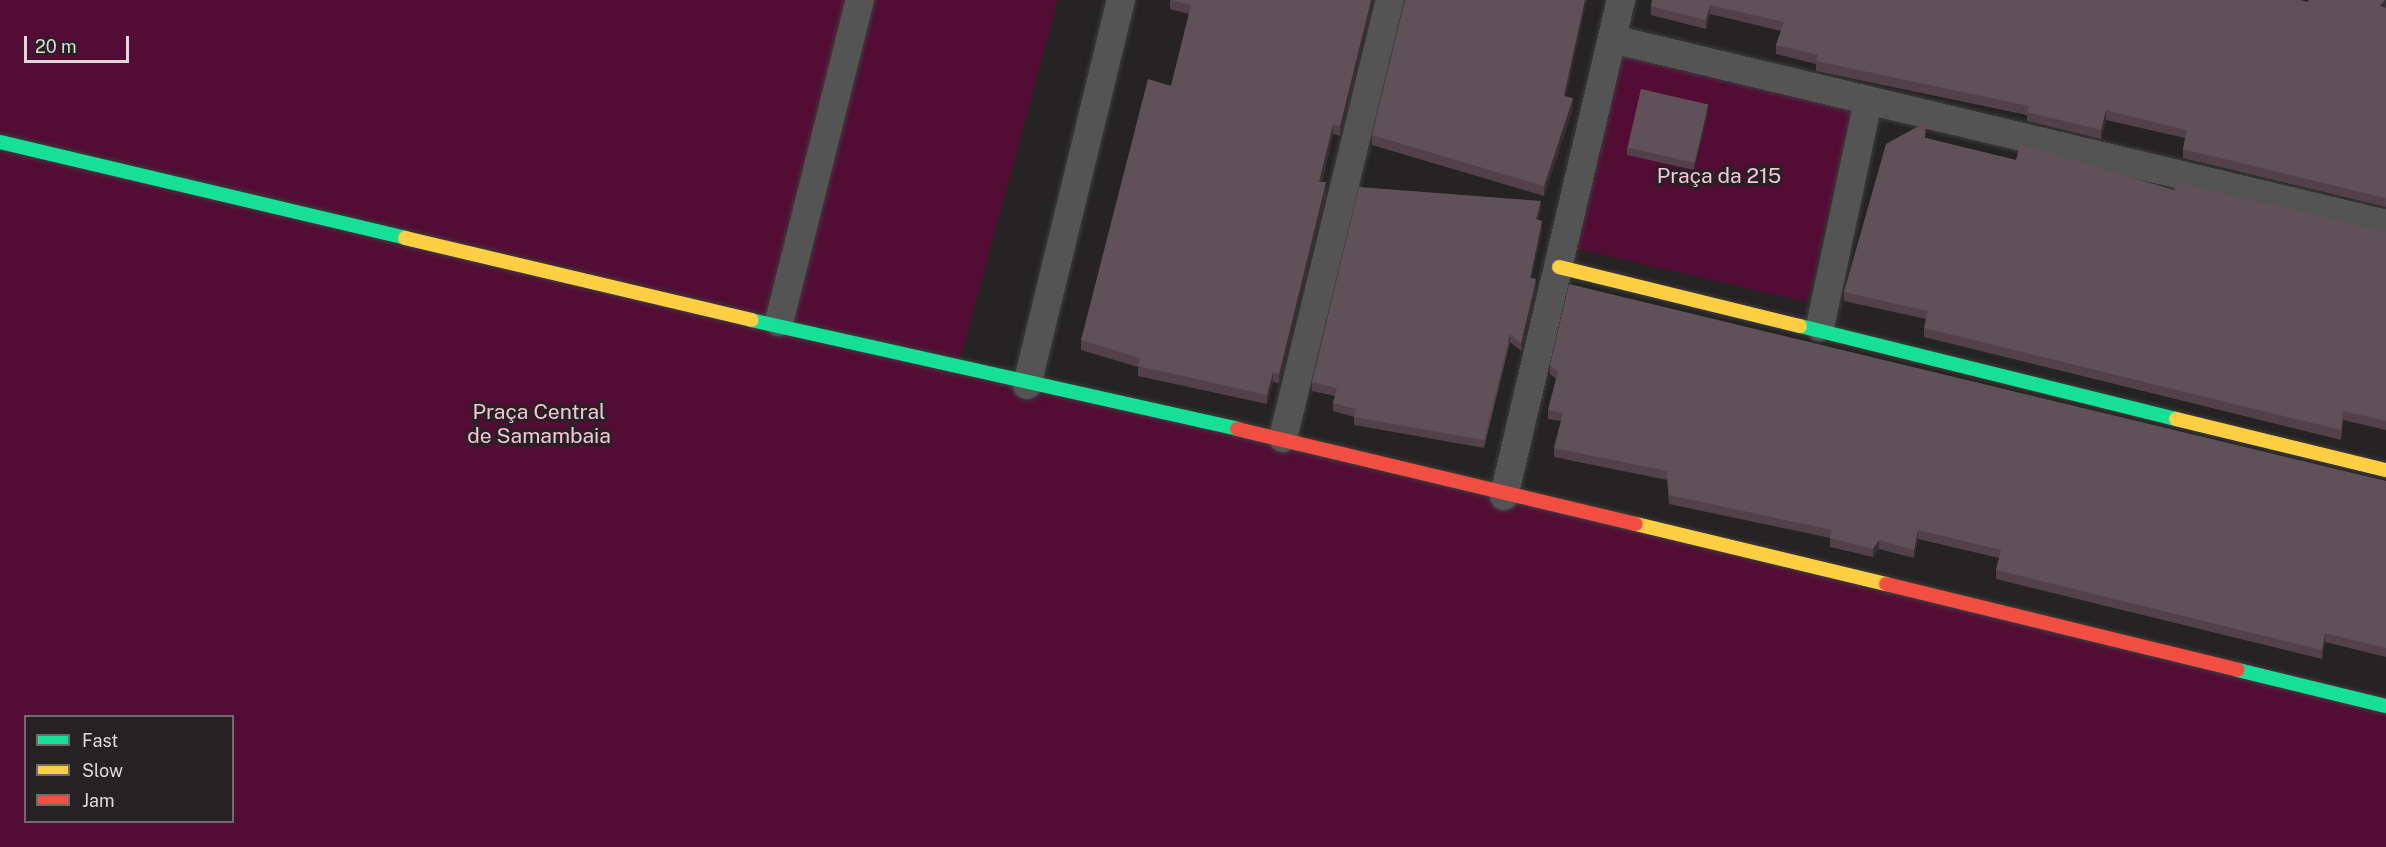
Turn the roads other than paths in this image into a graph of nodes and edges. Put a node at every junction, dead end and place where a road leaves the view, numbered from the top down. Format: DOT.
graph roads {
  1 [pos="860,0"];
  2 [pos="1121,0"];
  3 [pos="1390,0"];
  4 [pos="1621,0"];
  5 [pos="1612,39"];
  6 [pos="1868,102"];
  7 [pos="0,142"];
  8 [pos="2386,224"];
  9 [pos="1559,267"];
  10 [pos="779,322"];
  11 [pos="1820,327"];
  12 [pos="1027,384"];
  13 [pos="1283,438"];
  14 [pos="2386,470"];
  15 [pos="1504,496"];
  16 [pos="2386,706"];
  1 -- 10 [label="street"];
  2 -- 12 [label="street"];
  3 -- 13 [label="street"];
  4 -- 5 [label="street"];
  5 -- 6 [label="street"];
  5 -- 9 [label="street"];
  6 -- 8 [label="street"];
  6 -- 11 [label="street"];
  7 -- 10 [label="street"];
  9 -- 11 [label="street"];
  9 -- 15 [label="street"];
  10 -- 12 [label="street"];
  11 -- 14 [label="street"];
  12 -- 13 [label="street"];
  13 -- 15 [label="street"];
  15 -- 16 [label="street"];
}
